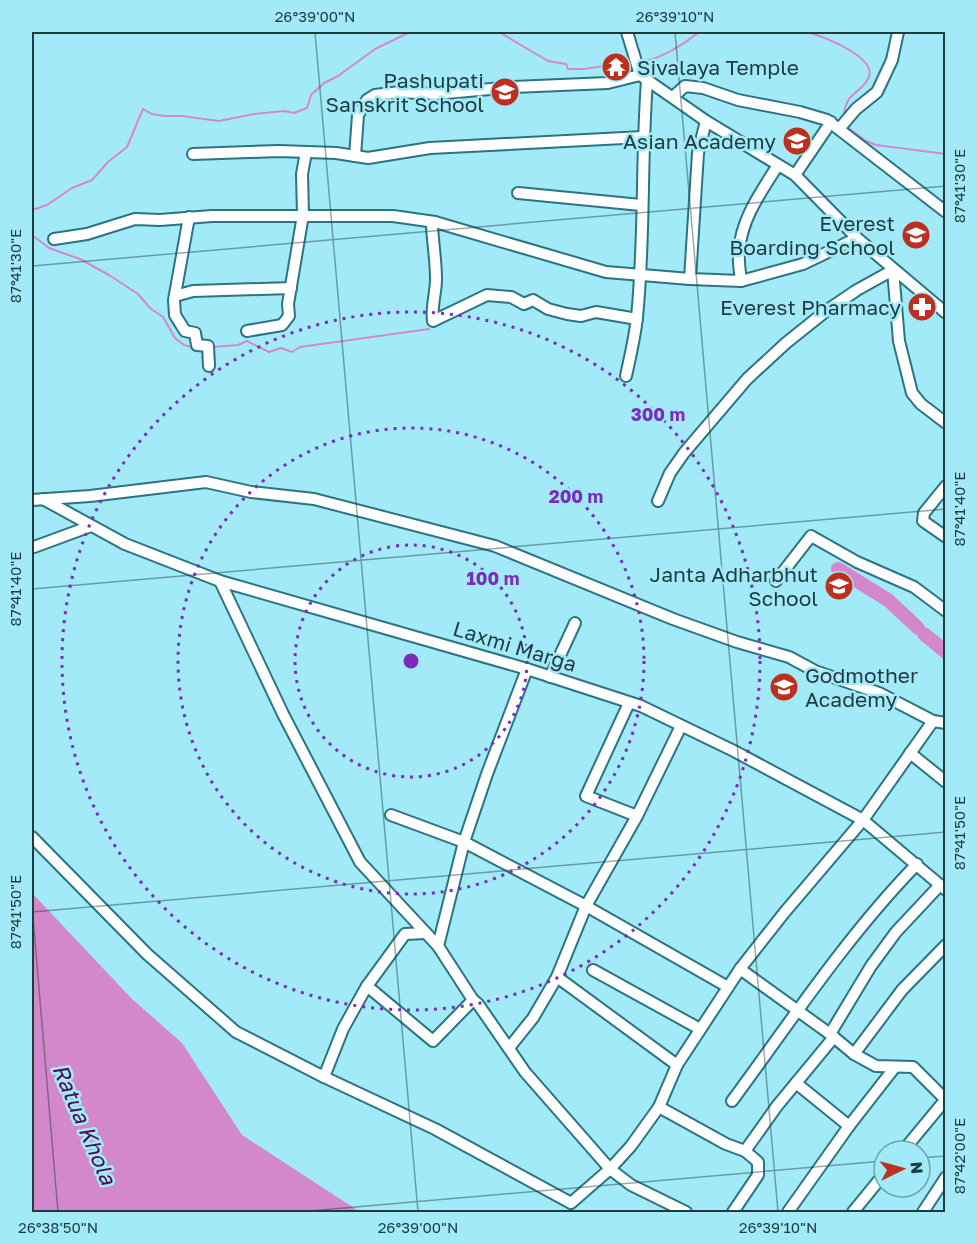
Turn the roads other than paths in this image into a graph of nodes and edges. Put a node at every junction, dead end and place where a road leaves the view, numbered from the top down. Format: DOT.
graph roads {
  1 [pos="627,32"];
  2 [pos="898,32"];
  3 [pos="644,78"];
  4 [pos="672,97"];
  5 [pos="706,121"];
  6 [pos="835,126"];
  7 [pos="643,137"];
  8 [pos="306,152"];
  9 [pos="193,154"];
  10 [pos="355,156"];
  11 [pos="777,165"];
  12 [pos="795,176"];
  13 [pos="518,194"];
  14 [pos="641,205"];
  15 [pos="945,212"];
  16 [pos="303,215"];
  17 [pos="189,217"];
  18 [pos="435,222"];
  19 [pos="857,238"];
  20 [pos="54,239"];
  21 [pos="892,270"];
  22 [pos="640,275"];
  23 [pos="690,279"];
  24 [pos="741,281"];
  25 [pos="291,288"];
  26 [pos="175,296"];
  27 [pos="945,313"];
  28 [pos="637,319"];
  29 [pos="247,331"];
  30 [pos="209,366"];
  31 [pos="626,376"];
  32 [pos="945,423"];
  33 [pos="945,486"];
  34 [pos="43,499"];
  35 [pos="32,500"];
  36 [pos="658,501"];
  37 [pos="91,525"];
  38 [pos="945,537"];
  39 [pos="34,547"];
  40 [pos="220,581"];
  41 [pos="776,581"];
  42 [pos="945,611"];
  43 [pos="576,624"];
  44 [pos="527,669"];
  45 [pos="550,677"];
  46 [pos="629,703"];
  47 [pos="933,721"];
  48 [pos="945,723"];
  49 [pos="681,726"];
  50 [pos="910,753"];
  51 [pos="945,782"];
  52 [pos="391,815"];
  53 [pos="636,816"];
  54 [pos="863,820"];
  55 [pos="32,837"];
  56 [pos="464,842"];
  57 [pos="917,864"];
  58 [pos="943,887"];
  59 [pos="586,906"];
  60 [pos="426,933"];
  61 [pos="945,945"];
  62 [pos="438,946"];
  63 [pos="740,969"];
  64 [pos="593,970"];
  65 [pos="557,977"];
  66 [pos="367,986"];
  67 [pos="728,987"];
  68 [pos="473,1000"];
  69 [pos="798,1011"];
  70 [pos="700,1029"];
  71 [pos="832,1035"];
  72 [pos="509,1048"];
  73 [pos="854,1054"];
  74 [pos="677,1065"];
  75 [pos="895,1067"];
  76 [pos="324,1077"];
  77 [pos="796,1083"];
  78 [pos="945,1099"];
  79 [pos="732,1101"];
  80 [pos="659,1107"];
  81 [pos="849,1126"];
  82 [pos="913,1139"];
  83 [pos="745,1151"];
  84 [pos="610,1169"];
  85 [pos="944,1182"];
  86 [pos="872,1189"];
  87 [pos="686,1212"];
  88 [pos="733,1212"];
  89 [pos="788,1212"];
  90 [pos="853,1212"];
  91 [pos="923,1212"];
  1 -- 3 [label="street"];
  2 -- 6 [label="street"];
  3 -- 4 [label="street"];
  3 -- 7 [label="street"];
  3 -- 10 [label="street"];
  4 -- 5 [label="street"];
  4 -- 6 [label="street"];
  5 -- 11 [label="street"];
  5 -- 23 [label="street"];
  6 -- 12 [label="street"];
  6 -- 15 [label="street"];
  7 -- 10 [label="street"];
  7 -- 14 [label="street"];
  8 -- 9 [label="street"];
  8 -- 10 [label="street"];
  8 -- 16 [label="street"];
  11 -- 12 [label="street"];
  11 -- 24 [label="street"];
  12 -- 19 [label="street"];
  13 -- 14 [label="street"];
  14 -- 22 [label="street"];
  16 -- 17 [label="street"];
  16 -- 18 [label="street"];
  16 -- 25 [label="street"];
  17 -- 20 [label="street"];
  17 -- 26 [label="street"];
  18 -- 22 [label="street"];
  18 -- 28 [label="street"];
  19 -- 21 [label="street"];
  19 -- 24 [label="street"];
  21 -- 27 [label="street"];
  21 -- 32 [label="street"];
  21 -- 36 [label="street"];
  22 -- 23 [label="street"];
  22 -- 28 [label="street"];
  23 -- 24 [label="street"];
  25 -- 26 [label="street"];
  25 -- 29 [label="street"];
  26 -- 30 [label="street"];
  28 -- 31 [label="street"];
  33 -- 38 [label="street"];
  34 -- 35 [label="street"];
  34 -- 37 [label="street, Laxmi Marga"];
  34 -- 47 [label="street"];
  37 -- 39 [label="street"];
  37 -- 40 [label="street, Laxmi Marga"];
  40 -- 44 [label="street, Laxmi Marga"];
  40 -- 60 [label="street"];
  41 -- 42 [label="street"];
  43 -- 45 [label="street"];
  44 -- 45 [label="street, Laxmi Marga"];
  44 -- 56 [label="street"];
  45 -- 46 [label="street, Laxmi Marga"];
  46 -- 49 [label="street, Laxmi Marga"];
  46 -- 53 [label="street"];
  47 -- 48 [label="street"];
  47 -- 50 [label="street"];
  49 -- 53 [label="street"];
  49 -- 54 [label="street, Laxmi Marga"];
  50 -- 51 [label="street"];
  50 -- 54 [label="street"];
  52 -- 56 [label="street"];
  53 -- 59 [label="street"];
  54 -- 57 [label="street, Laxmi Marga"];
  54 -- 63 [label="street"];
  55 -- 76 [label="street"];
  56 -- 59 [label="street"];
  56 -- 62 [label="street"];
  57 -- 58 [label="street, Laxmi Marga"];
  57 -- 69 [label="street"];
  58 -- 71 [label="street"];
  59 -- 65 [label="street"];
  59 -- 67 [label="street"];
  60 -- 62 [label="street"];
  60 -- 66 [label="street"];
  61 -- 73 [label="street"];
  62 -- 68 [label="street"];
  63 -- 67 [label="street"];
  63 -- 69 [label="street"];
  64 -- 70 [label="street"];
  65 -- 72 [label="street"];
  65 -- 74 [label="street"];
  66 -- 68 [label="street"];
  66 -- 76 [label="street"];
  67 -- 70 [label="street"];
  68 -- 72 [label="street"];
  69 -- 71 [label="street"];
  69 -- 79 [label="street"];
  70 -- 74 [label="street"];
  71 -- 73 [label="street"];
  71 -- 77 [label="street"];
  72 -- 84 [label="street"];
  73 -- 75 [label="street"];
  74 -- 80 [label="street"];
  75 -- 78 [label="street"];
  75 -- 81 [label="street"];
  76 -- 84 [label="street"];
  77 -- 81 [label="street"];
  77 -- 83 [label="street"];
  78 -- 82 [label="street"];
  80 -- 83 [label="street"];
  80 -- 84 [label="street"];
  81 -- 89 [label="street"];
  83 -- 88 [label="street"];
  84 -- 87 [label="street"];
  85 -- 91 [label="street"];
  86 -- 90 [label="street"];
}
